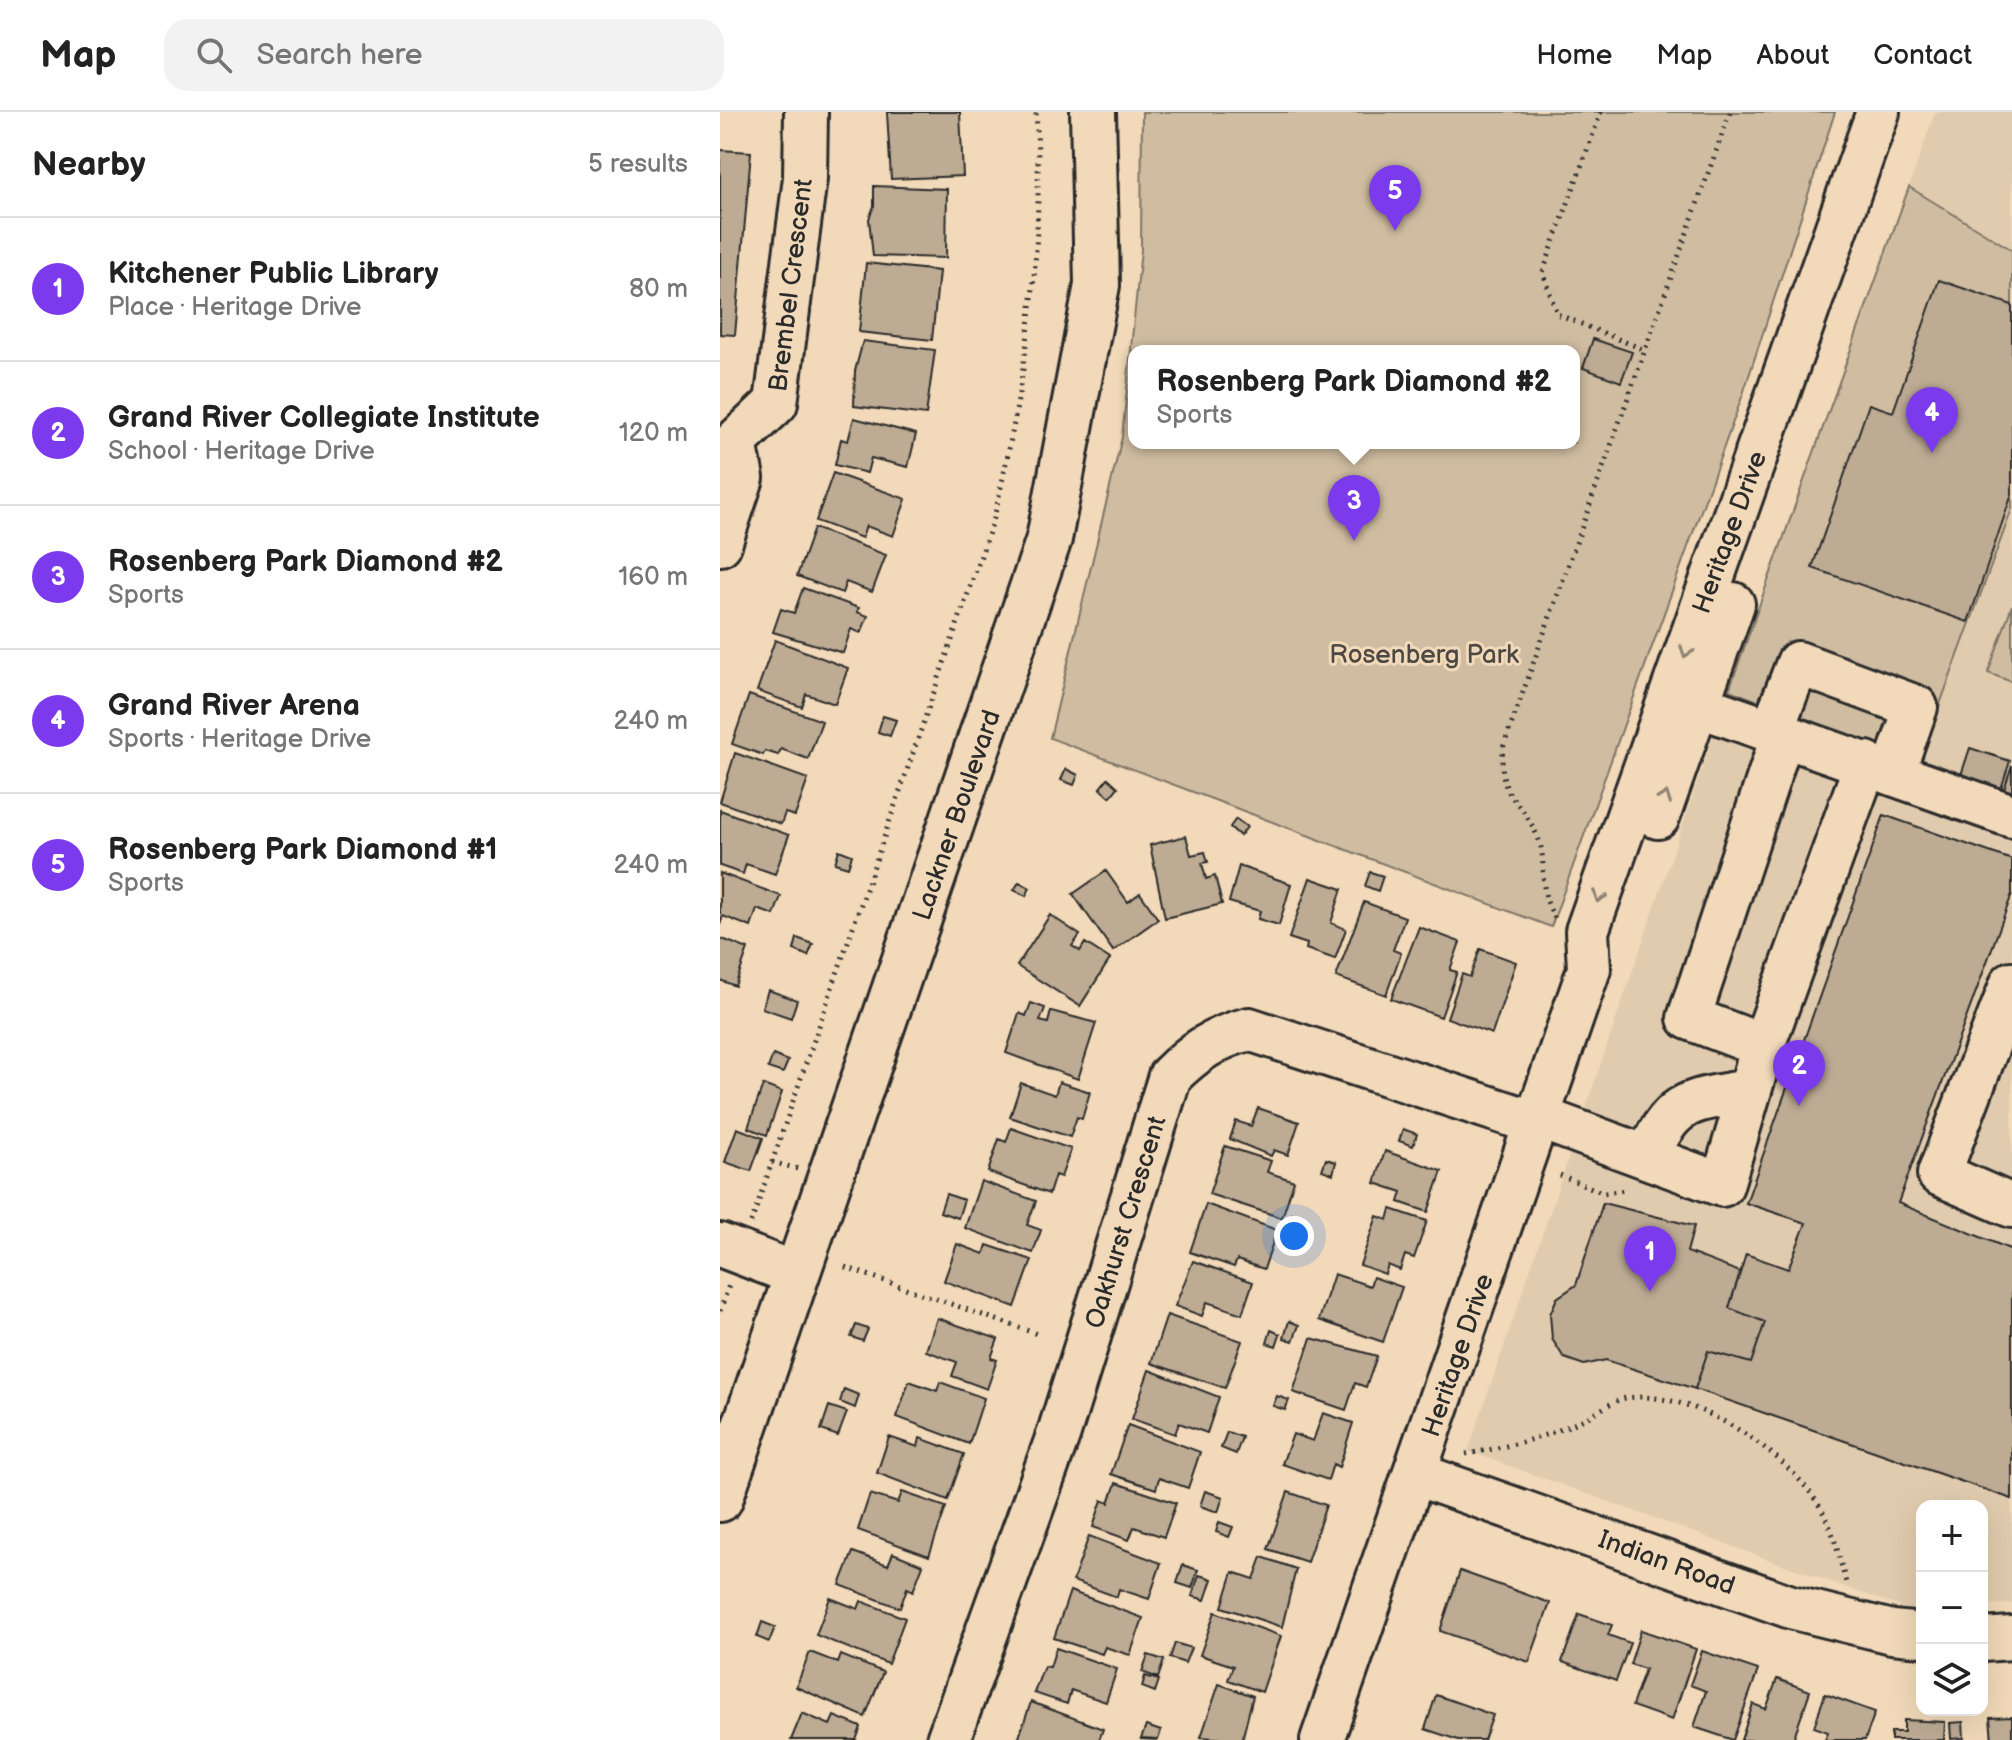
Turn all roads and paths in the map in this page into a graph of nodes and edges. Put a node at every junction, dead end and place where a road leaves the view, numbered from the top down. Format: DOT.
graph roads {
  1 [pos="806,112"];
  2 [pos="1036,112"];
  3 [pos="1093,112"];
  4 [pos="1601,112"];
  5 [pos="1730,112"];
  6 [pos="1878,112"];
  7 [pos="1905,112"];
  8 [pos="1645,350"];
  9 [pos="1799,370"];
  10 [pos="728,434"];
  11 [pos="720,544"];
  12 [pos="1685,700"];
  13 [pos="1777,732"];
  14 [pos="1880,768"];
  15 [pos="2012,816"];
  16 [pos="1562,929"];
  17 [pos="2012,983"];
  18 [pos="1763,1046"];
  19 [pos="1749,1091"];
  20 [pos="1537,1120"];
  21 [pos="772,1162"];
  22 [pos="799,1170"];
  23 [pos="1636,1174"];
  24 [pos="1560,1175"];
  25 [pos="2012,1206"];
  26 [pos="733,1250"];
  27 [pos="845,1267"];
  28 [pos="796,1274"];
  29 [pos="720,1311"];
  30 [pos="1040,1335"];
  31 [pos="1462,1454"];
  32 [pos="1416,1474"];
  33 [pos="720,1499"];
  34 [pos="1847,1586"];
  35 [pos="1916,1634"];
  36 [pos="2012,1638"];
  37 [pos="1988,1640"];
  38 [pos="948,1740"];
  39 [pos="1322,1740"];
  1 -- 10 [label="street, Brembel Crescent"];
  2 -- 21 [label="path"];
  3 -- 28 [label="main road, Lackner Boulevard"];
  4 -- 8 [label="path"];
  5 -- 8 [label="path"];
  6 -- 9 [label="street, Heritage Drive"];
  7 -- 9 [label="street, Heritage Drive"];
  8 -- 16 [label="path"];
  9 -- 12 [label="street, Heritage Drive"];
  10 -- 11 [label="street"];
  12 -- 13 [label="street"];
  12 -- 20 [label="street, Heritage Drive"];
  13 -- 14 [label="street"];
  13 -- 14 [label="street"];
  13 -- 18 [label="street"];
  14 -- 15 [label="street"];
  14 -- 18 [label="street"];
  17 -- 25 [label="street"];
  18 -- 19 [label="street"];
  19 -- 23 [label="street"];
  19 -- 23 [label="street, Oakhurst Crescent"];
  20 -- 23 [label="street, Oakhurst Crescent"];
  20 -- 32 [label="street, Heritage Drive"];
  20 -- 38 [label="street, Oakhurst Crescent"];
  21 -- 22 [label="path"];
  21 -- 26 [label="path"];
  23 -- 24 [label="path"];
  26 -- 28 [label="street"];
  26 -- 29 [label="path"];
  27 -- 30 [label="path"];
  28 -- 33 [label="main road, Lackner Boulevard"];
  31 -- 34 [label="path"];
  32 -- 35 [label="street, Indian Road"];
  32 -- 39 [label="street, Heritage Drive"];
  36 -- 37 [label="street"];
}
